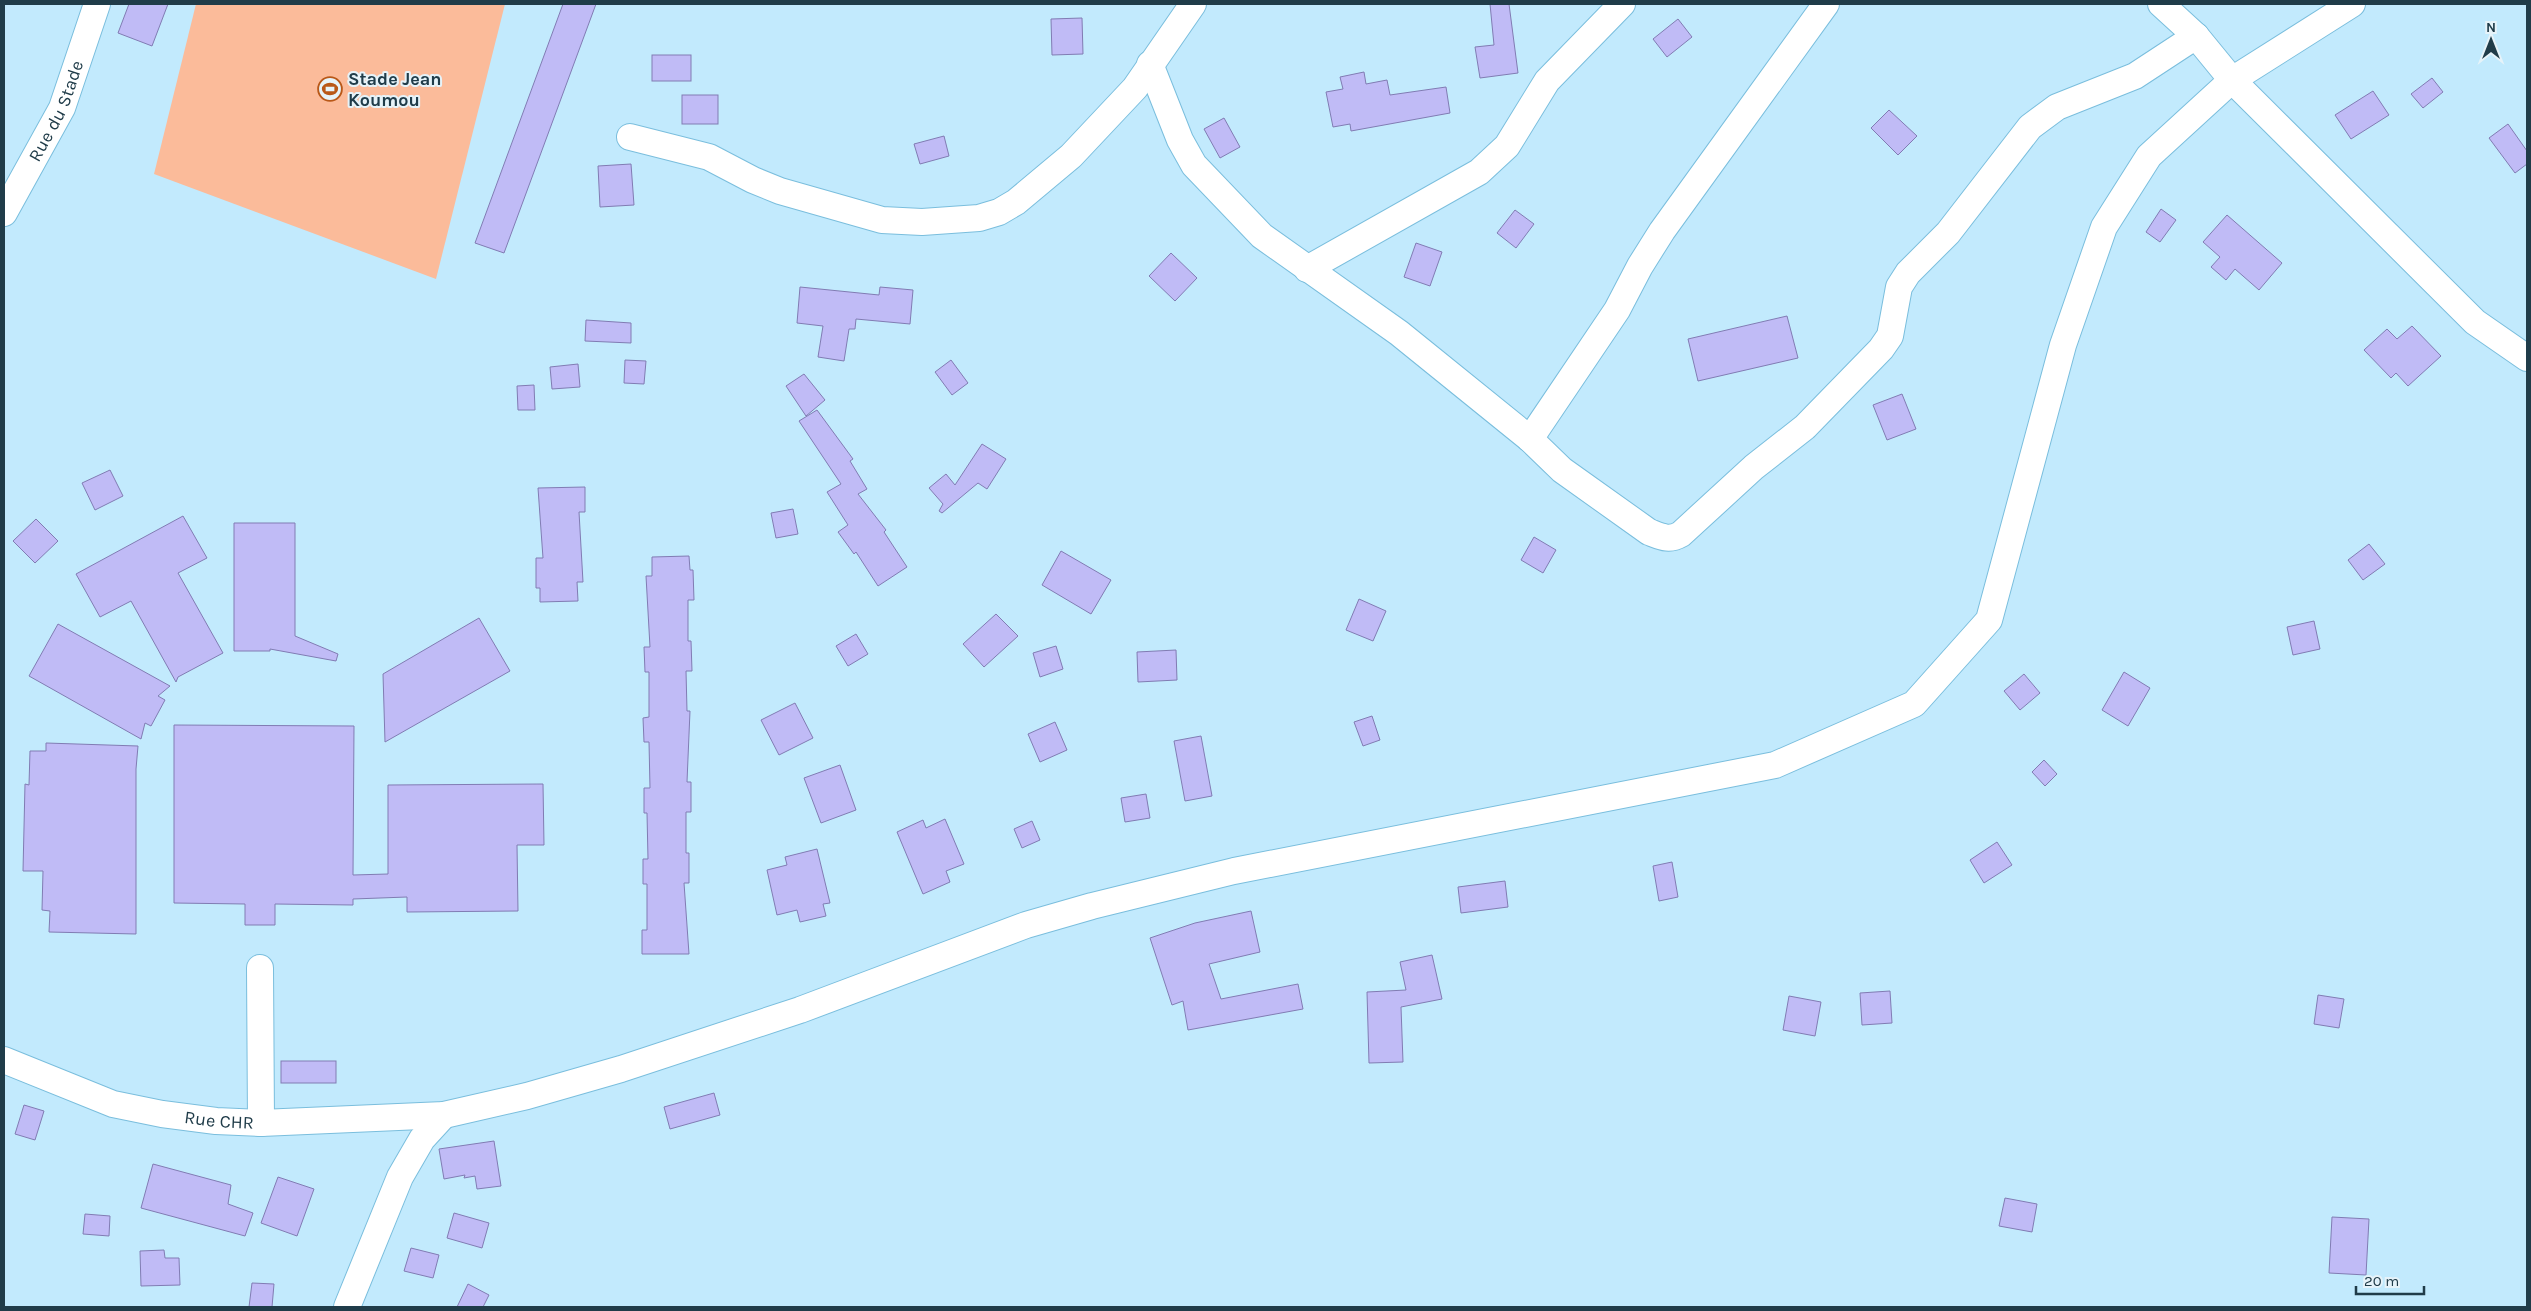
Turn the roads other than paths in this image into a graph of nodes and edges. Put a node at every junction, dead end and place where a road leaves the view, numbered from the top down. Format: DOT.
graph roads {
  1 [pos="97,4"];
  2 [pos="1192,4"];
  3 [pos="1622,4"];
  4 [pos="1826,4"];
  5 [pos="2161,4"];
  6 [pos="2352,4"];
  7 [pos="2196,36"];
  8 [pos="1150,64"];
  9 [pos="2232,80"];
  10 [pos="1135,88"];
  11 [pos="1160,93"];
  12 [pos="630,137"];
  13 [pos="4,213"];
  14 [pos="1307,269"];
  15 [pos="2527,358"];
  16 [pos="1530,440"];
  17 [pos="260,968"];
  18 [pos="4,1060"];
  19 [pos="444,1115"];
  20 [pos="261,1123"];
  21 [pos="347,1307"];
  1 -- 13 [label="street, Rue du Stade"];
  2 -- 8 [label="street"];
  3 -- 14 [label="street"];
  4 -- 16 [label="street"];
  5 -- 7 [label="street"];
  6 -- 9 [label="street, Rue CHR"];
  7 -- 9 [label="street"];
  7 -- 16 [label="street"];
  8 -- 10 [label="street"];
  8 -- 11 [label="street"];
  9 -- 15 [label="street"];
  9 -- 19 [label="street, Rue CHR"];
  10 -- 11 [label="street"];
  10 -- 12 [label="street"];
  11 -- 14 [label="street"];
  14 -- 16 [label="street"];
  17 -- 20 [label="street"];
  18 -- 20 [label="street, Rue CHR"];
  19 -- 20 [label="street, Rue CHR"];
  19 -- 21 [label="street"];
}
